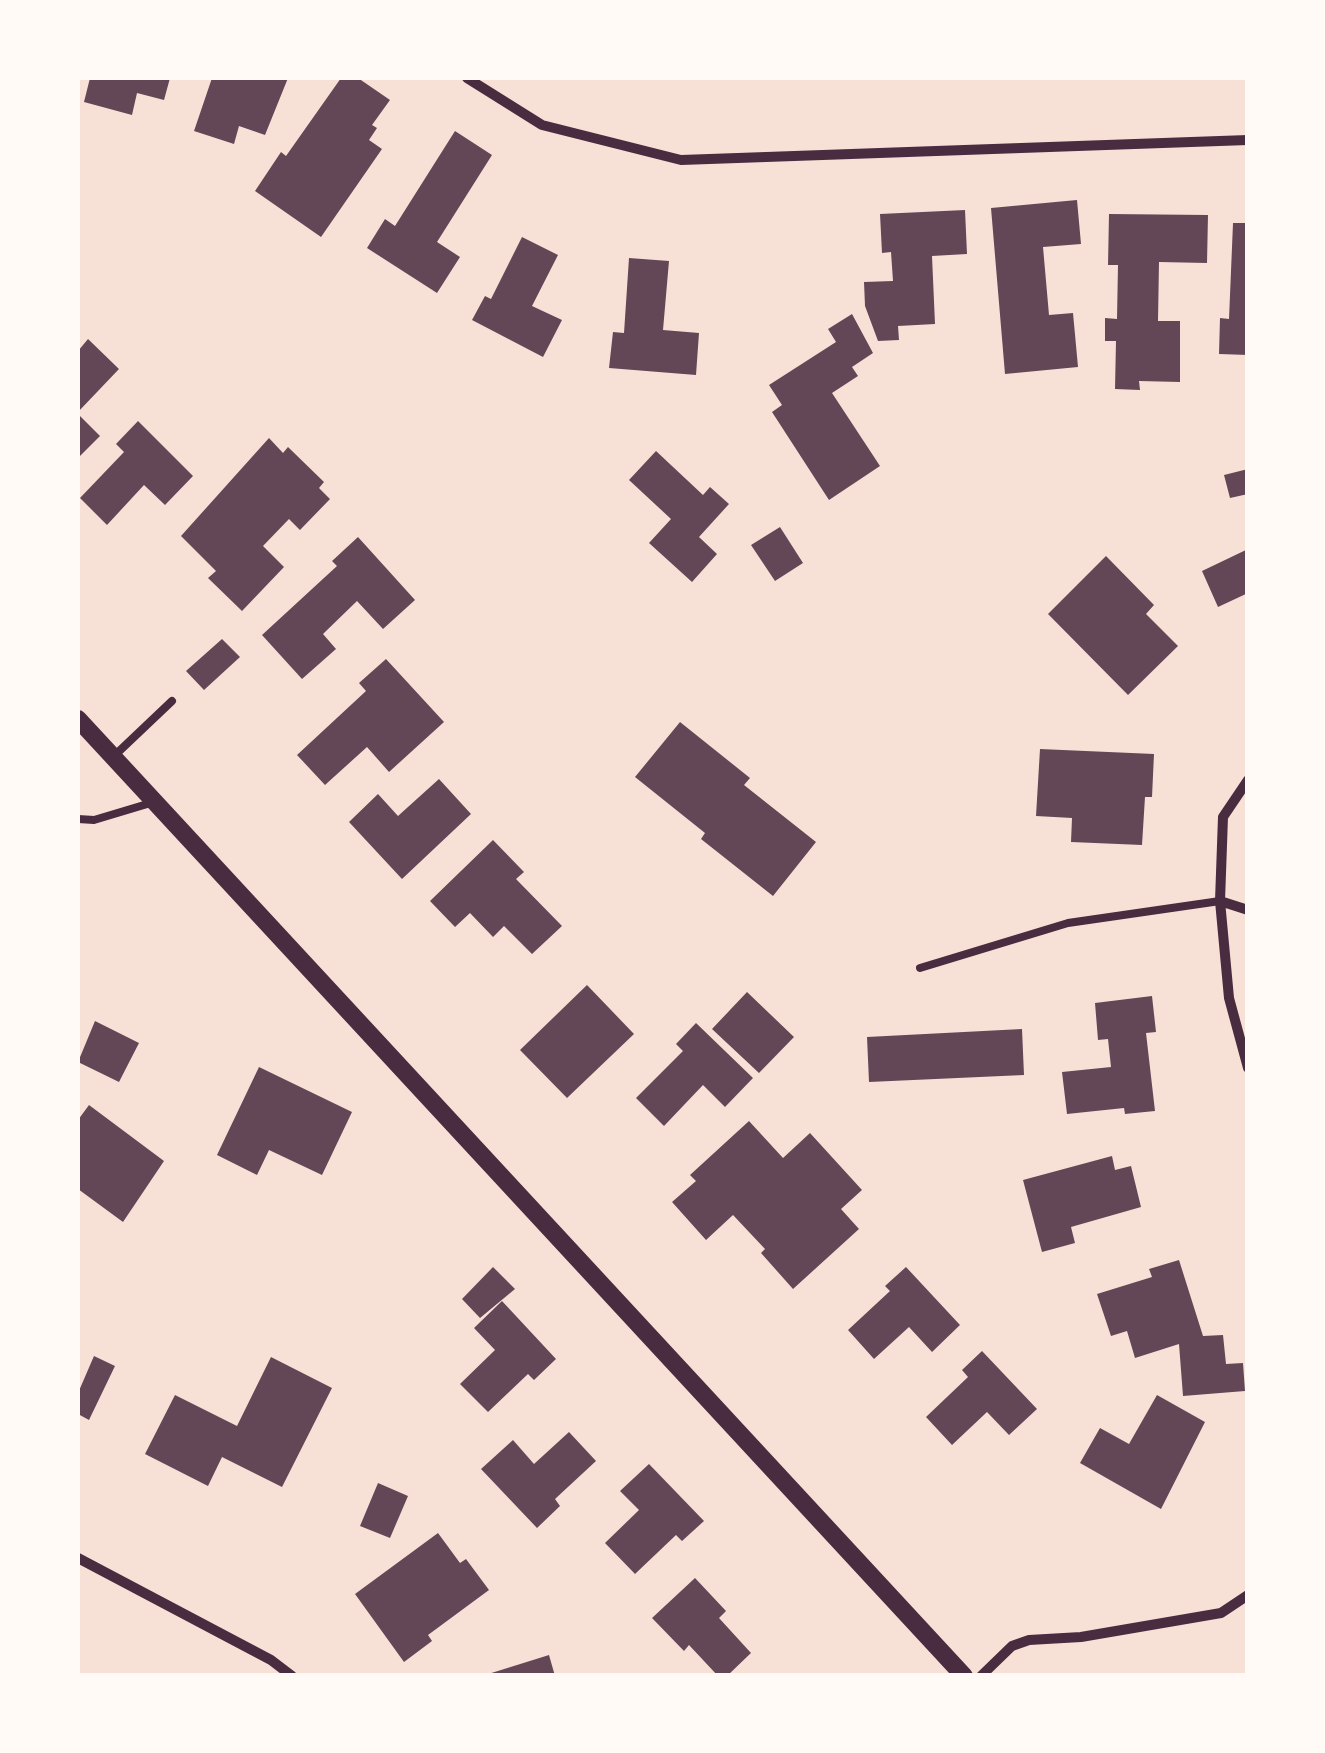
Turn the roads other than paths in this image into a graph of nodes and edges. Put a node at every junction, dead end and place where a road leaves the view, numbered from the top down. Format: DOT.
graph roads {
  1 [pos="467,78"];
  2 [pos="1248,140"];
  3 [pos="172,701"];
  4 [pos="78,719"];
  5 [pos="113,757"];
  6 [pos="1248,780"];
  7 [pos="154,802"];
  8 [pos="78,820"];
  9 [pos="1220,900"];
  10 [pos="1248,910"];
  11 [pos="920,968"];
  12 [pos="1248,1068"];
  13 [pos="78,1558"];
  14 [pos="1248,1595"];
  15 [pos="292,1676"];
  16 [pos="964,1676"];
  17 [pos="980,1676"];
  1 -- 2 [label="street"];
  3 -- 5 [label="lane"];
  4 -- 5 [label="street"];
  5 -- 7 [label="street"];
  6 -- 9 [label="street"];
  7 -- 8 [label="lane"];
  7 -- 16 [label="street"];
  9 -- 10 [label="street"];
  9 -- 11 [label="lane"];
  9 -- 12 [label="street"];
  13 -- 15 [label="street"];
  14 -- 17 [label="street"];
}
